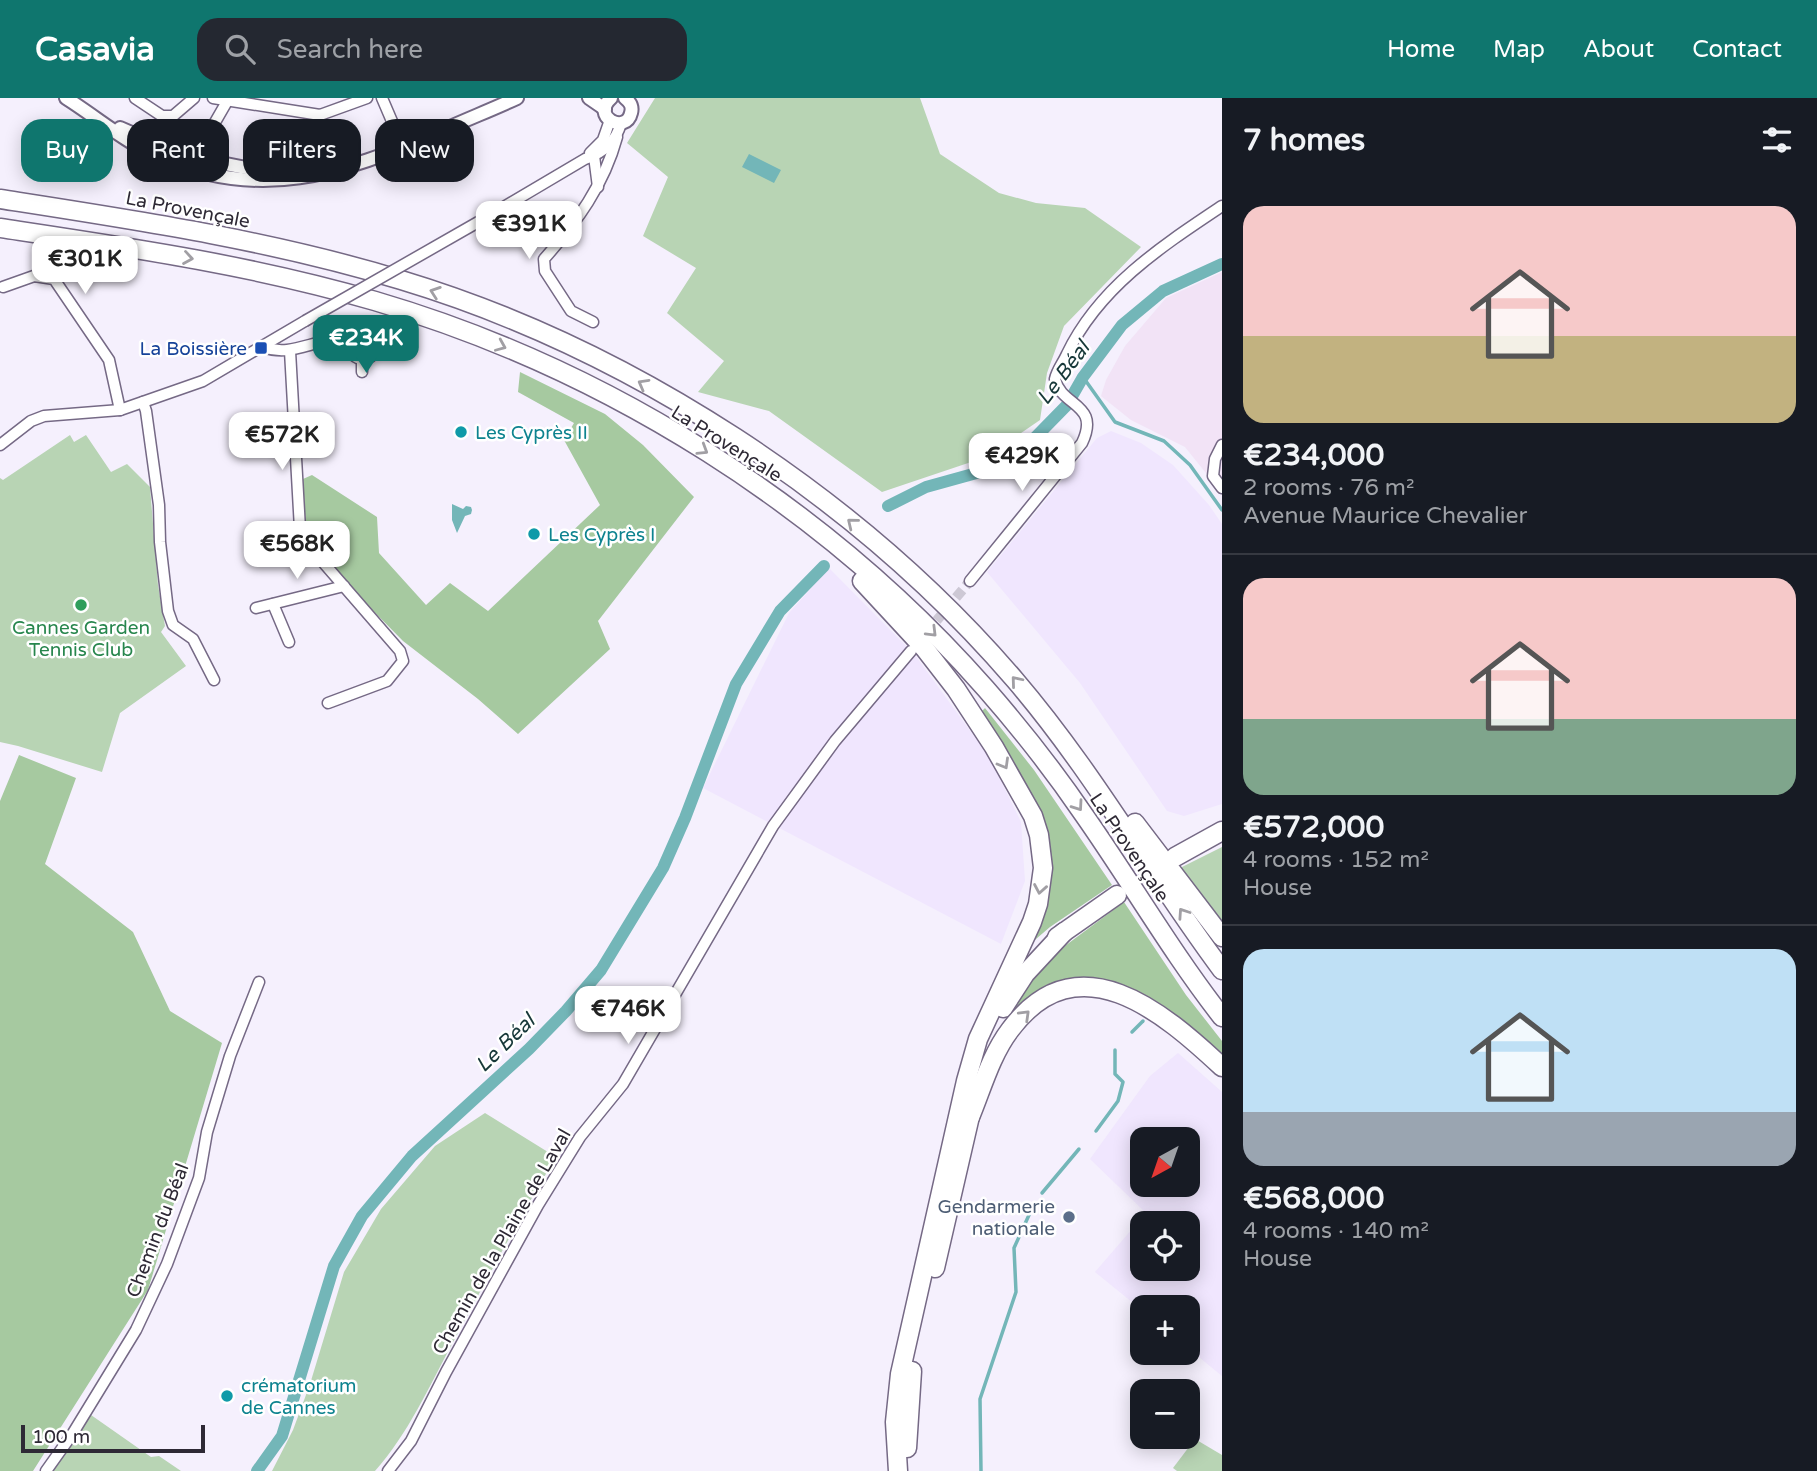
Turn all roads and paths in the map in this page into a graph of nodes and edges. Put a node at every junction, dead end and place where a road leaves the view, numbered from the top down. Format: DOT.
graph roads {
  1 [pos="135,98"];
  2 [pos="194,98"];
  3 [pos="213,98"];
  4 [pos="367,98"];
  5 [pos="382,98"];
  6 [pos="517,98"];
  7 [pos="589,98"];
  8 [pos="643,98"];
  9 [pos="71,99"];
  10 [pos="228,99"];
  11 [pos="627,101"];
  12 [pos="612,112"];
  13 [pos="217,119"];
  14 [pos="391,119"];
  15 [pos="468,119"];
  16 [pos="617,137"];
  17 [pos="127,140"];
  18 [pos="375,157"];
  19 [pos="589,157"];
  20 [pos="229,177"];
  21 [pos="598,187"];
  22 [pos="0,199"];
  23 [pos="1222,206"];
  24 [pos="0,228"];
  25 [pos="3,287"];
  26 [pos="593,322"];
  27 [pos="351,338"];
  28 [pos="263,347"];
  29 [pos="290,351"];
  30 [pos="362,359"];
  31 [pos="362,372"];
  32 [pos="143,402"];
  33 [pos="120,410"];
  34 [pos="0,444"];
  35 [pos="1222,445"];
  36 [pos="1222,488"];
  37 [pos="807,522"];
  38 [pos="970,581"];
  39 [pos="344,586"];
  40 [pos="273,604"];
  41 [pos="256,608"];
  42 [pos="289,642"];
  43 [pos="911,651"];
  44 [pos="214,680"];
  45 [pos="328,703"];
  46 [pos="1058,734"];
  47 [pos="1222,831"];
  48 [pos="1175,857"];
  49 [pos="1117,895"];
  50 [pos="1064,932"];
  51 [pos="1222,937"];
  52 [pos="1222,970"];
  53 [pos="260,982"];
  54 [pos="998,996"];
  55 [pos="1222,1017"];
  56 [pos="1222,1068"];
  57 [pos="970,1117"];
  58 [pos="46,1471"];
  59 [pos="387,1471"];
  60 [pos="898,1471"];
  61 [pos="910,1471"];
  1 -- 2 [label="street"];
  3 -- 10 [label="street"];
  4 -- 10 [label="street"];
  5 -- 14 [label="street"];
  6 -- 15 [label="street"];
  7 -- 12 [label="street"];
  8 -- 11 [label="street"];
  9 -- 17 [label="street"];
  10 -- 13 [label="street"];
  11 -- 12 [label="street"];
  12 -- 16 [label="street"];
  12 -- 19 [label="street"];
  16 -- 19 [label="street"];
  16 -- 21 [label="street"];
  18 -- 20 [label="street"];
  19 -- 21 [label="street"];
  19 -- 28 [label="street, bridge"];
  21 -- 26 [label="street"];
  46 -- 22 [label="highway, La Provençale, one-way"];
  23 -- 38 [label="street"];
  24 -- 37 [label="highway, La Provençale, one-way"];
  25 -- 33 [label="street"];
  27 -- 29 [label="street"];
  27 -- 30 [label="street"];
  27 -- 30 [label="street"];
  28 -- 29 [label="street"];
  28 -- 32 [label="street"];
  29 -- 39 [label="street"];
  30 -- 31 [label="street"];
  32 -- 33 [label="street"];
  32 -- 44 [label="street"];
  33 -- 34 [label="street"];
  35 -- 36 [label="street"];
  37 -- 54 [label="highway, one-way"];
  37 -- 55 [label="highway, La Provençale, one-way"];
  39 -- 40 [label="street"];
  39 -- 45 [label="street"];
  40 -- 41 [label="street"];
  40 -- 42 [label="street"];
  43 -- 59 [label="street, Chemin de la Plaine de Laval"];
  46 -- 51 [label="highway"];
  52 -- 46 [label="highway, La Provençale, one-way"];
  47 -- 48 [label="highway"];
  49 -- 50 [label="highway"];
  50 -- 54 [label="highway"];
  50 -- 57 [label="highway"];
  53 -- 58 [label="street, Chemin du Béal"];
  54 -- 60 [label="highway"];
  57 -- 56 [label="highway, one-way"];
  57 -- 61 [label="highway"];
}
